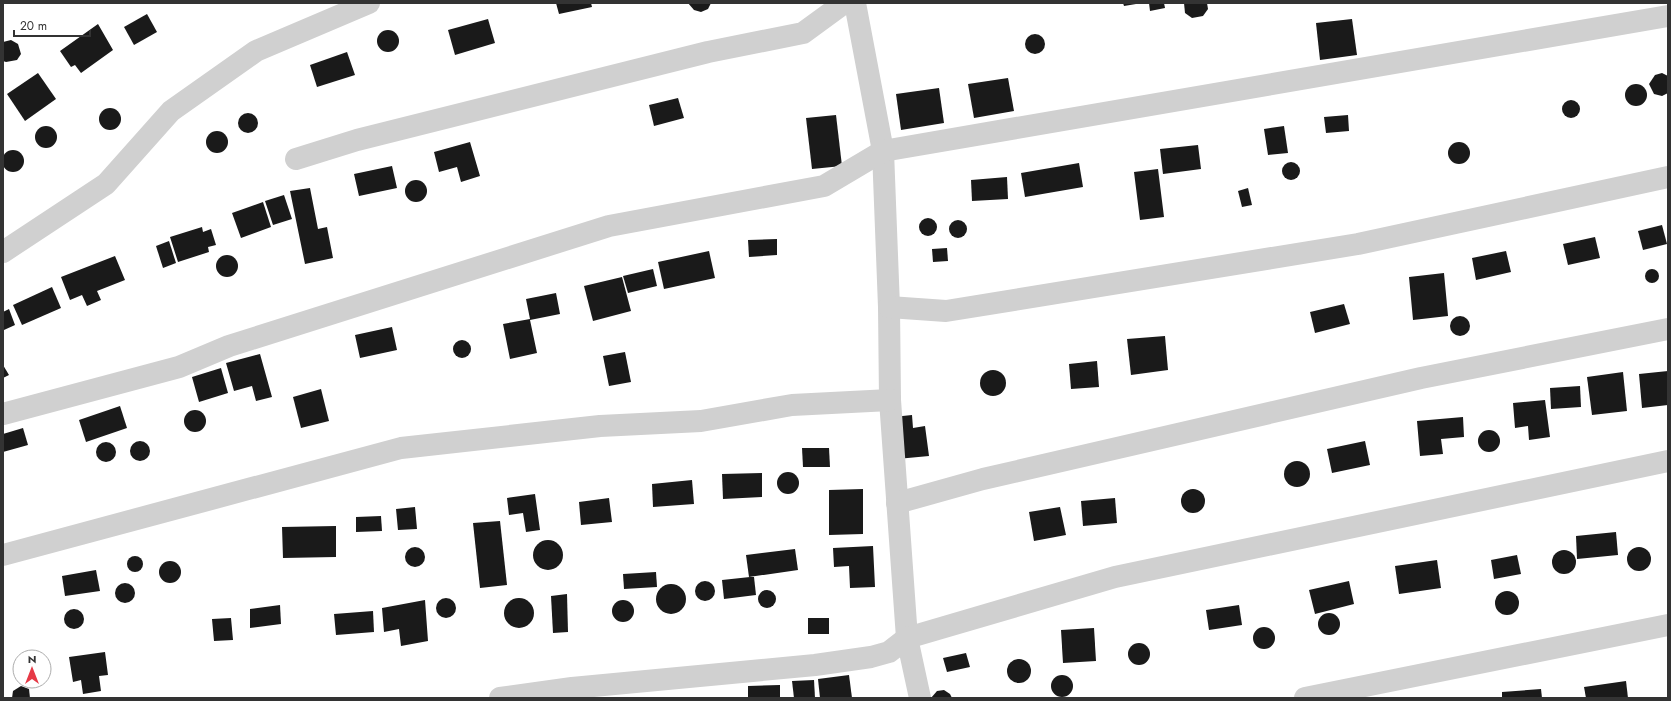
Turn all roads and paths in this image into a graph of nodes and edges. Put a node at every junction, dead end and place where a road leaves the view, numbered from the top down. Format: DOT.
graph roads {
  1 [pos="369,3"];
  2 [pos="844,3"];
  3 [pos="855,3"];
  4 [pos="1668,16"];
  5 [pos="883,151"];
  6 [pos="296,159"];
  7 [pos="1668,176"];
  8 [pos="3,252"];
  9 [pos="889,307"];
  10 [pos="1668,329"];
  11 [pos="890,400"];
  12 [pos="3,414"];
  13 [pos="1668,461"];
  14 [pos="897,503"];
  15 [pos="3,555"];
  16 [pos="1668,625"];
  17 [pos="907,638"];
  18 [pos="500,698"];
  19 [pos="920,698"];
  20 [pos="1305,698"];
  1 -- 8 [label="street"];
  2 -- 6 [label="street"];
  3 -- 5 [label="street"];
  4 -- 5 [label="street"];
  5 -- 9 [label="street"];
  5 -- 12 [label="street"];
  7 -- 9 [label="street"];
  9 -- 11 [label="street"];
  10 -- 14 [label="street"];
  11 -- 14 [label="street"];
  11 -- 15 [label="street"];
  13 -- 17 [label="street"];
  14 -- 17 [label="street"];
  16 -- 20 [label="street"];
  17 -- 18 [label="street"];
  17 -- 19 [label="street"];
}
